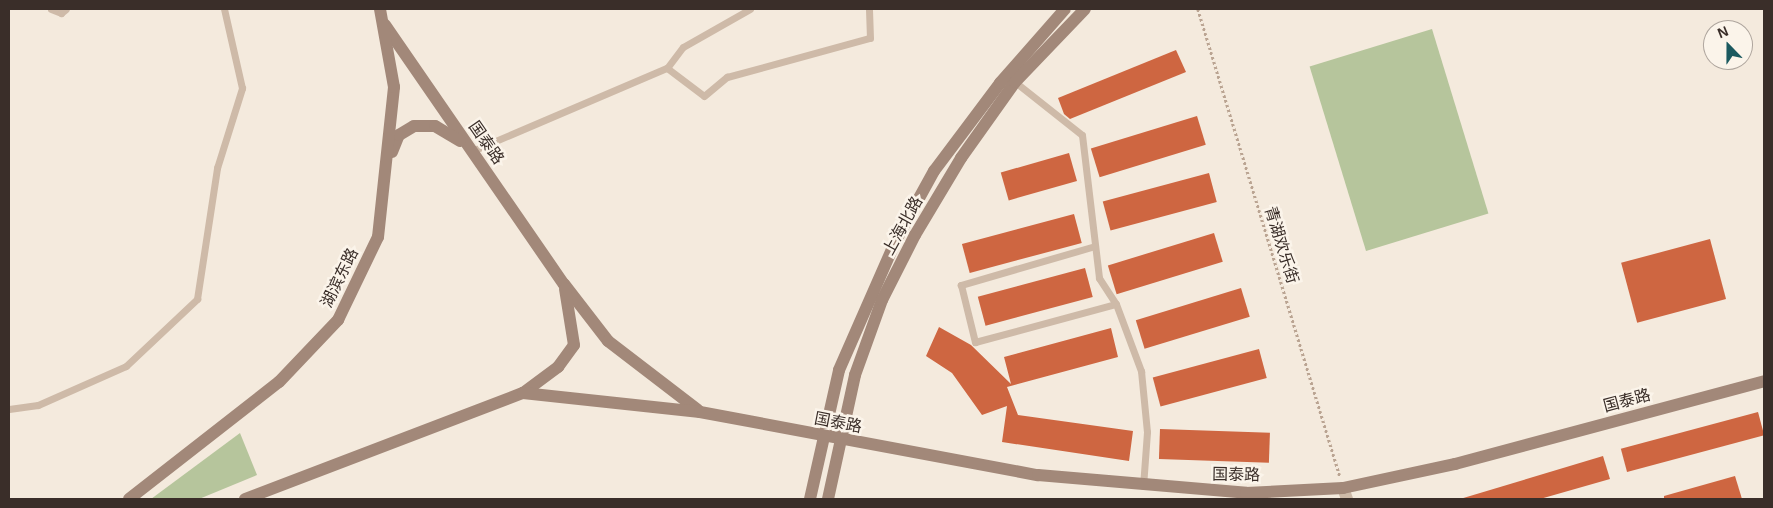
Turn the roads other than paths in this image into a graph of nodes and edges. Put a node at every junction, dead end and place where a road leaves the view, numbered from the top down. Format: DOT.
graph roads {
  1 [pos="51,9"];
  2 [pos="66,9"];
  3 [pos="224,9"];
  4 [pos="750,9"];
  5 [pos="868,9"];
  6 [pos="1065,9"];
  7 [pos="1085,9"];
  8 [pos="381,15"];
  9 [pos="667,68"];
  10 [pos="1015,82"];
  11 [pos="472,151"];
  12 [pos="384,182"];
  13 [pos="1095,246"];
  14 [pos="564,284"];
  15 [pos="1116,304"];
  16 [pos="1764,381"];
  17 [pos="523,394"];
  18 [pos="9,410"];
  19 [pos="700,412"];
  20 [pos="822,436"];
  21 [pos="841,440"];
  22 [pos="1143,487"];
  23 [pos="1345,493"];
  24 [pos="129,499"];
  25 [pos="245,499"];
  26 [pos="810,499"];
  27 [pos="828,499"];
  1 -- 2 [label="lane"];
  3 -- 18 [label="lane"];
  4 -- 9 [label="lane"];
  5 -- 9 [label="lane"];
  6 -- 20 [label="street, 上海北路"];
  7 -- 10 [label="street, 上海北路"];
  8 -- 11 [label="street, 国泰路"];
  8 -- 12 [label="street, 湖滨东路"];
  9 -- 11 [label="lane"];
  10 -- 13 [label="lane"];
  10 -- 21 [label="street, 上海北路"];
  11 -- 12 [label="street"];
  11 -- 14 [label="street, 国泰路"];
  12 -- 24 [label="street, 湖滨东路"];
  13 -- 15 [label="lane"];
  13 -- 15 [label="lane"];
  14 -- 17 [label="street, 国泰路"];
  14 -- 19 [label="street, 国泰路"];
  15 -- 22 [label="lane"];
  16 -- 23 [label="street, 国泰路"];
  17 -- 19 [label="street, 国泰路"];
  17 -- 25 [label="street, 国泰路"];
  19 -- 20 [label="street, 国泰路"];
  20 -- 21 [label="street, 国泰路"];
  20 -- 26 [label="street, 上海北路"];
  21 -- 22 [label="street, 国泰路"];
  21 -- 27 [label="street, 上海北路"];
  22 -- 23 [label="street, 国泰路"];
}
